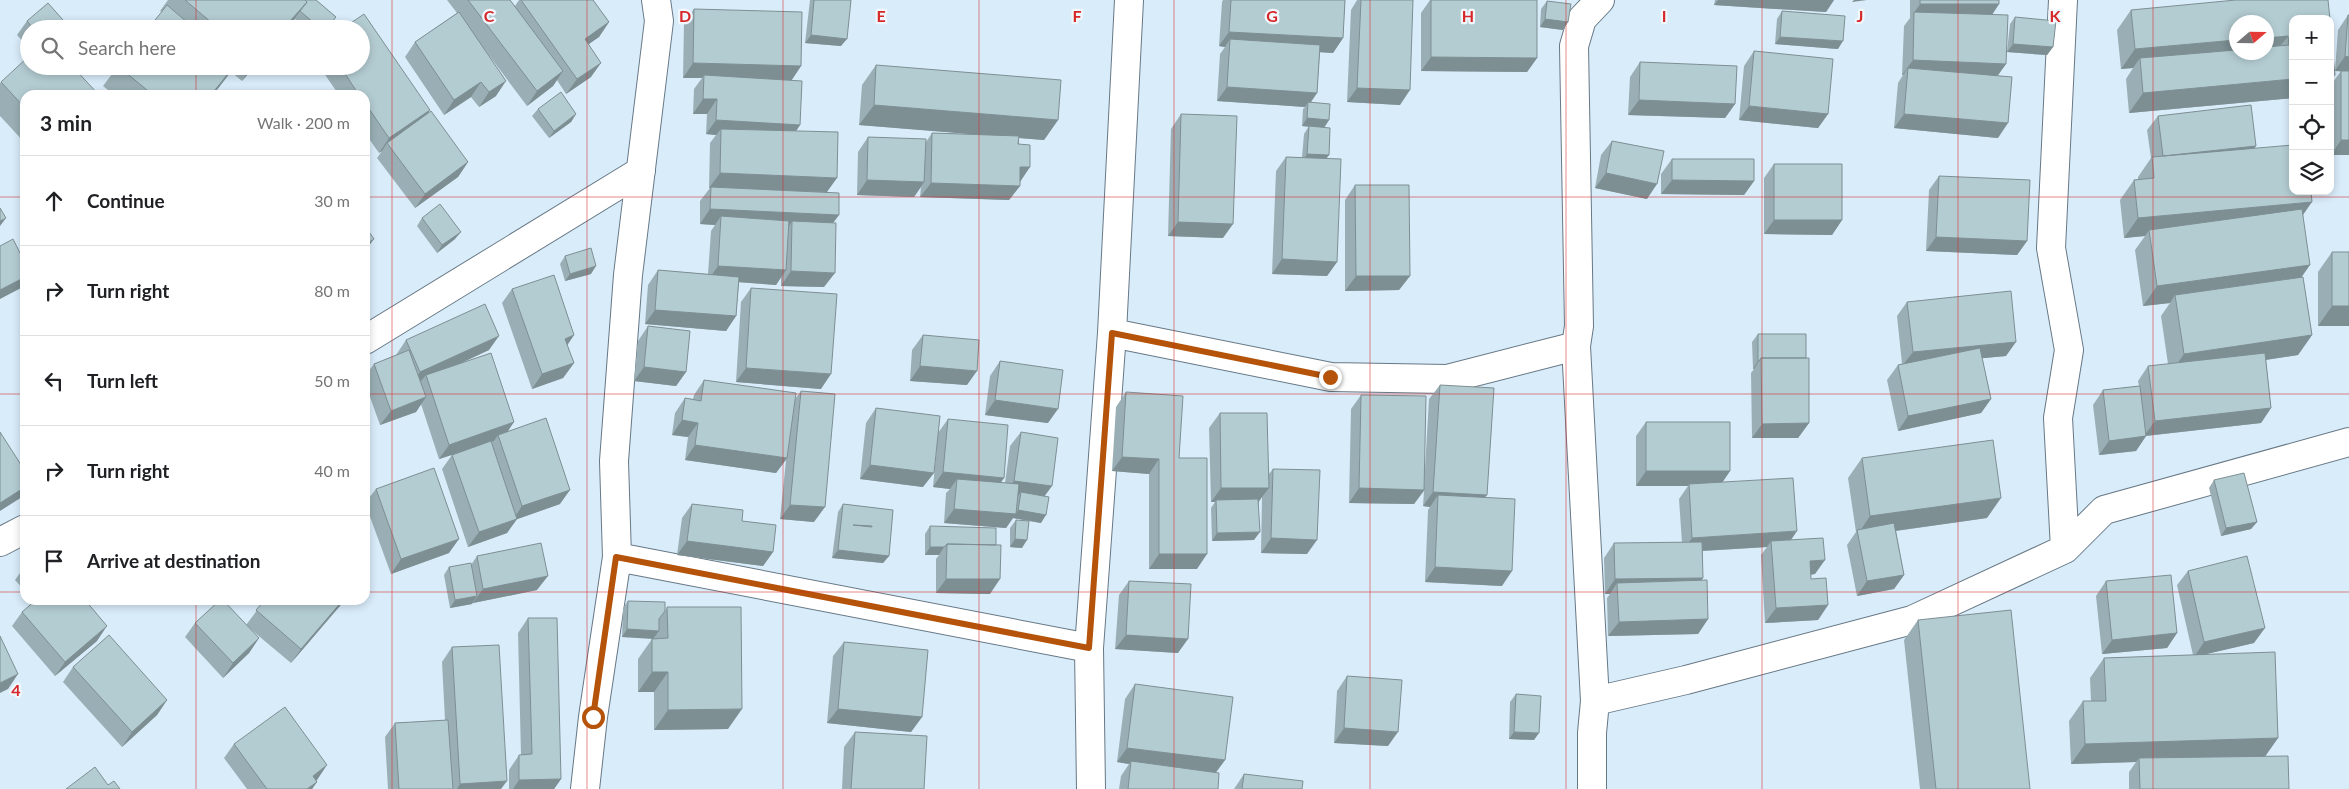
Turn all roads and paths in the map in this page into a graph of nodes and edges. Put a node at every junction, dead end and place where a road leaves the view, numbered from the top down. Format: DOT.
graph roads {
  1 [pos="656,0"];
  2 [pos="1129,0"];
  3 [pos="1600,0"];
  4 [pos="2063,0"];
  5 [pos="641,171"];
  6 [pos="1112,333"];
  7 [pos="370,337"];
  8 [pos="1576,346"];
  9 [pos="2349,442"];
  10 [pos="20,532"];
  11 [pos="0,542"];
  12 [pos="2065,548"];
  13 [pos="616,557"];
  14 [pos="1089,648"];
  15 [pos="1594,701"];
  16 [pos="585,789"];
  17 [pos="1091,789"];
  18 [pos="1592,789"];
  1 -- 5 [label="street"];
  2 -- 6 [label="street"];
  3 -- 8 [label="street"];
  4 -- 12 [label="street"];
  5 -- 7 [label="street"];
  5 -- 13 [label="street"];
  6 -- 8 [label="street"];
  6 -- 14 [label="street"];
  8 -- 15 [label="street"];
  9 -- 12 [label="street"];
  10 -- 11 [label="street"];
  12 -- 15 [label="street"];
  13 -- 14 [label="street"];
  13 -- 16 [label="street"];
  14 -- 17 [label="street"];
  15 -- 18 [label="street"];
}
